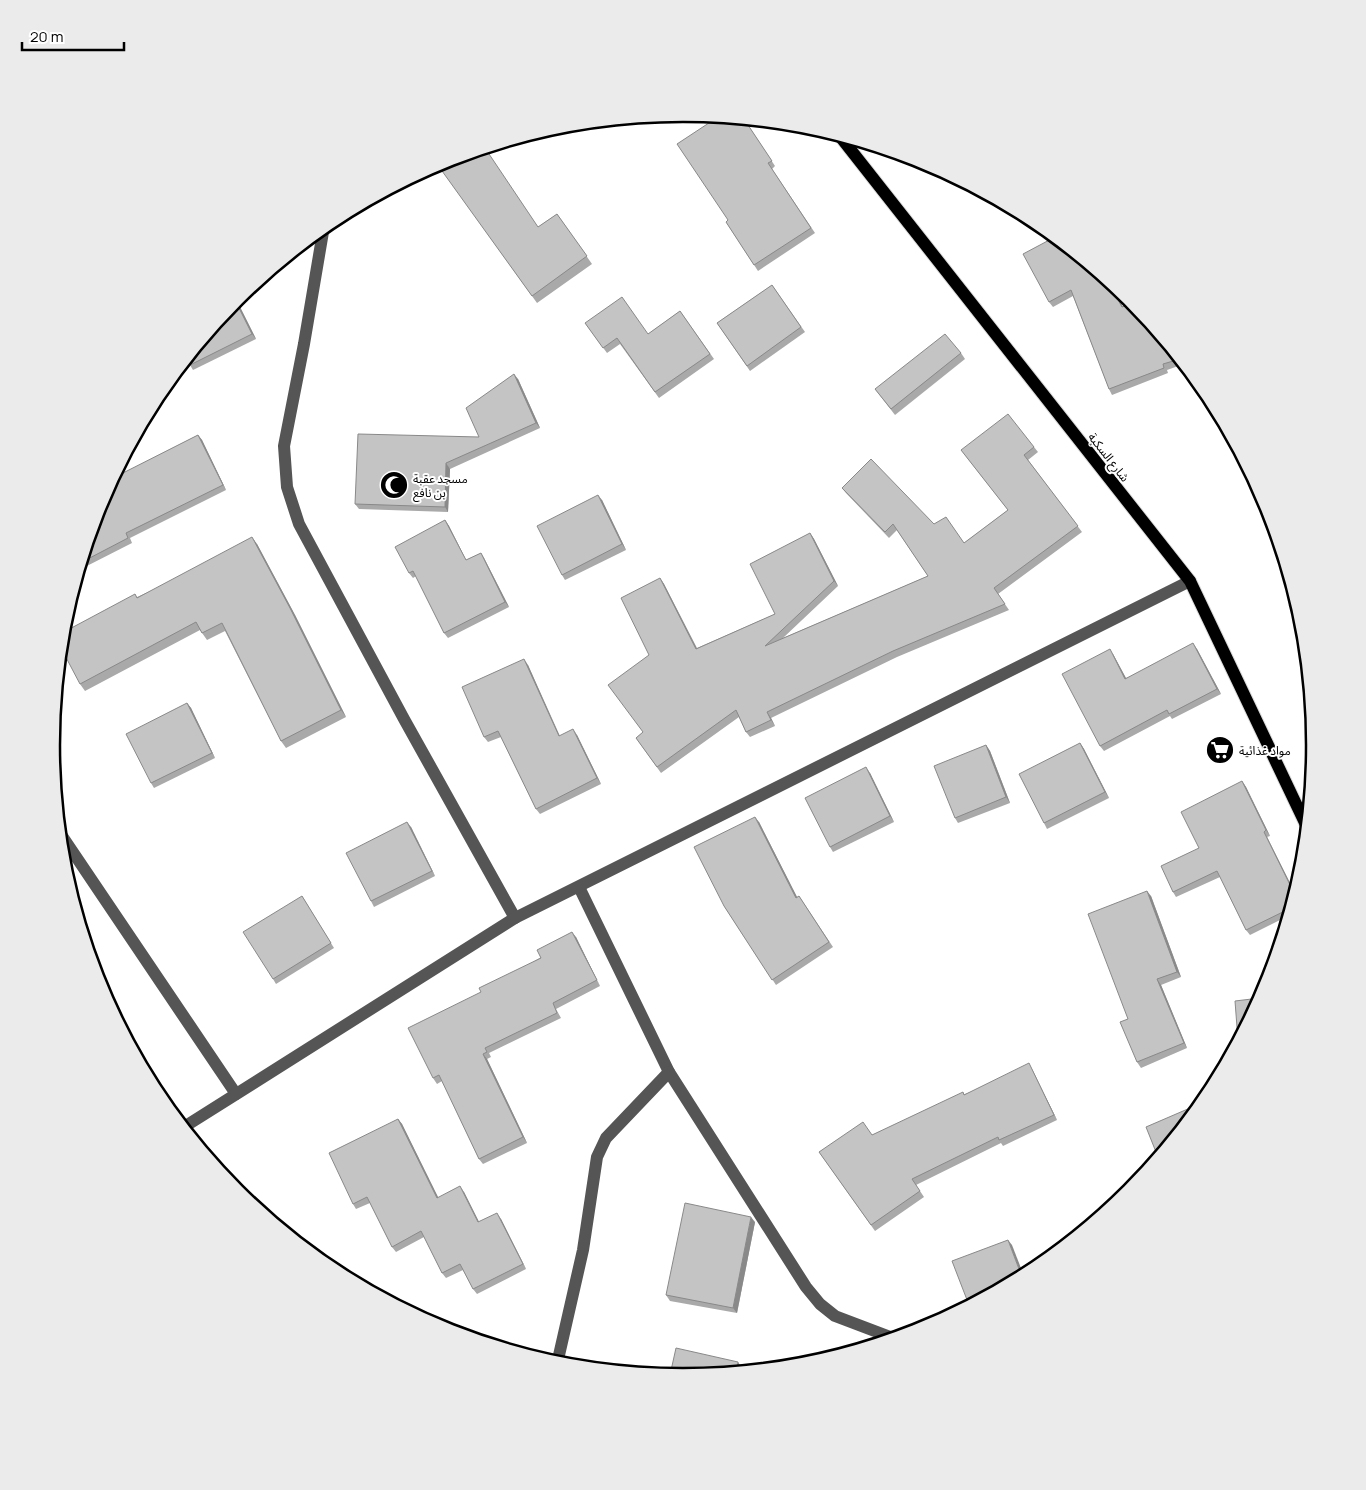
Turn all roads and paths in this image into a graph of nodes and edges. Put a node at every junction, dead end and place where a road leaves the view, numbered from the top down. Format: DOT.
graph roads {
  1 [pos="844,143"];
  2 [pos="322,238"];
  3 [pos="1190,581"];
  4 [pos="1302,817"];
  5 [pos="68,845"];
  6 [pos="579,887"];
  7 [pos="515,918"];
  8 [pos="669,1072"];
  9 [pos="236,1094"];
  10 [pos="189,1124"];
  11 [pos="884,1335"];
  12 [pos="559,1356"];
  1 -- 3 [label="main road, شارع السكبة"];
  2 -- 7 [label="street"];
  3 -- 4 [label="main road, شارع السكبة"];
  3 -- 6 [label="street"];
  5 -- 9 [label="street"];
  6 -- 7 [label="street"];
  6 -- 8 [label="street"];
  7 -- 9 [label="street"];
  8 -- 11 [label="street"];
  8 -- 12 [label="street"];
  9 -- 10 [label="street"];
}
